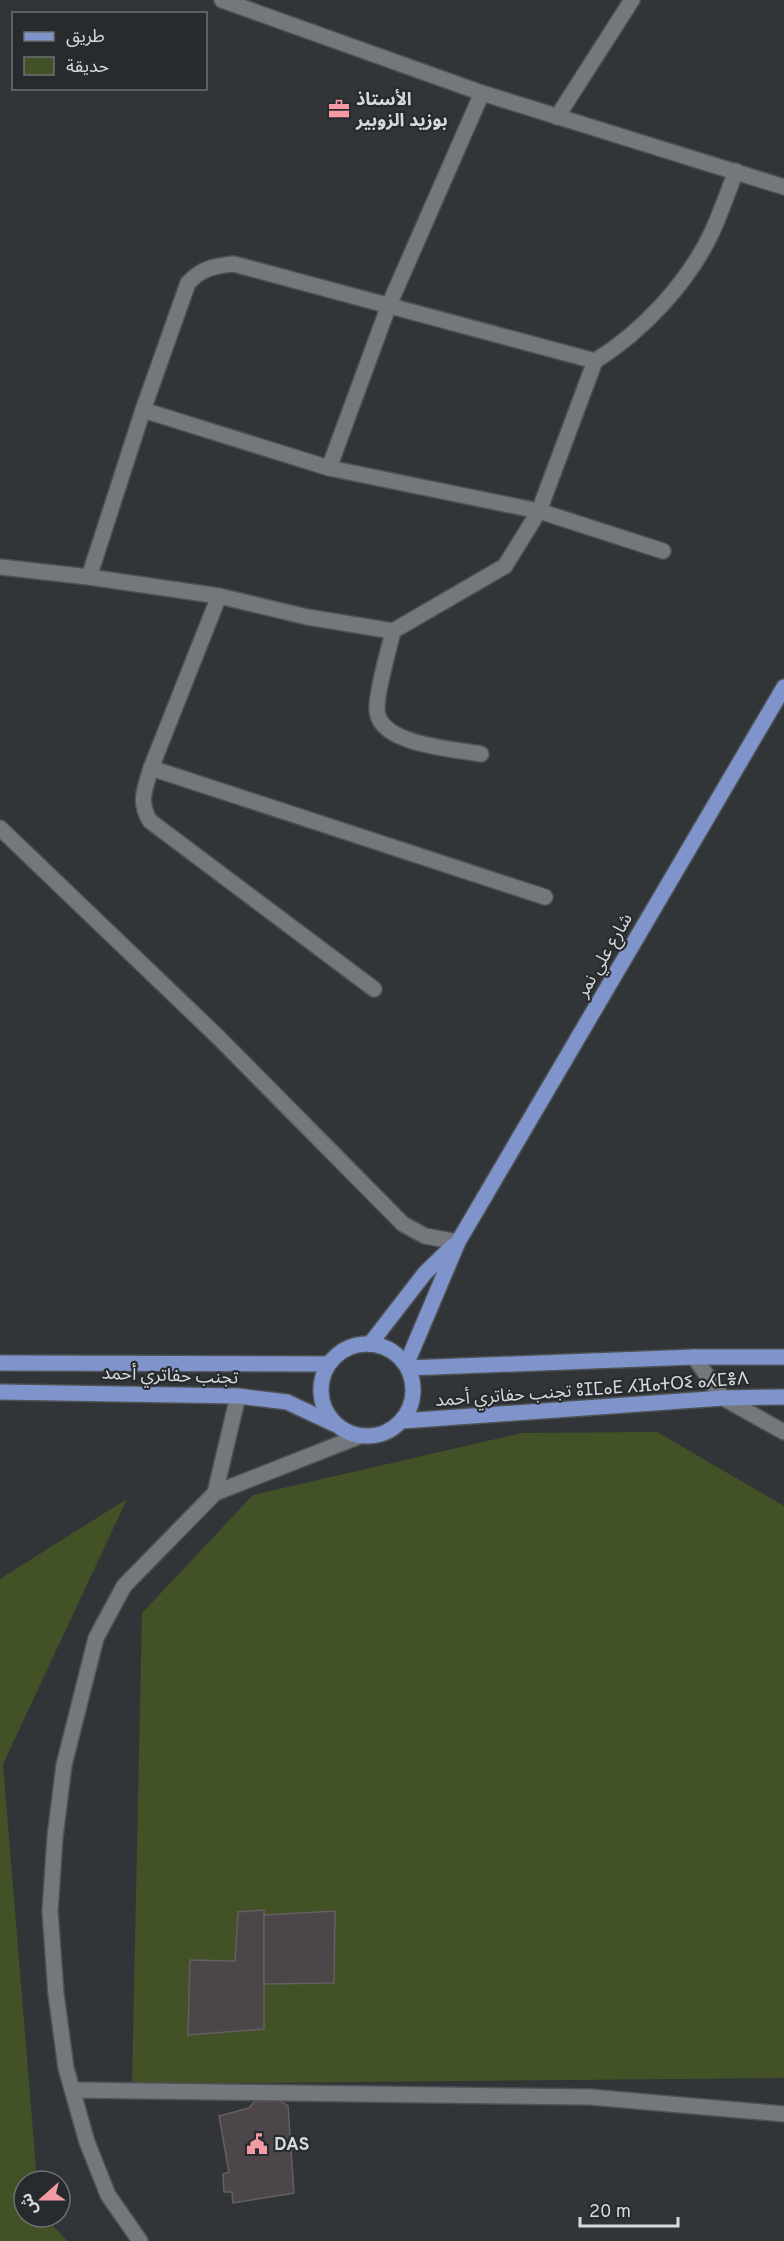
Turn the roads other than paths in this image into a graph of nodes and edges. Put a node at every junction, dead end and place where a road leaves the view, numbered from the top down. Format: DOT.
graph roads {
  1 [pos="222,0"];
  2 [pos="632,0"];
  3 [pos="482,93"];
  4 [pos="557,117"];
  5 [pos="736,171"];
  6 [pos="784,187"];
  7 [pos="389,305"];
  8 [pos="595,361"];
  9 [pos="143,410"];
  10 [pos="329,468"];
  11 [pos="539,510"];
  12 [pos="663,551"];
  13 [pos="0,567"];
  14 [pos="89,577"];
  15 [pos="219,596"];
  16 [pos="393,631"];
  17 [pos="784,687"];
  18 [pos="481,754"];
  19 [pos="151,768"];
  20 [pos="0,828"];
  21 [pos="545,897"];
  22 [pos="374,988"];
  23 [pos="458,1242"];
  24 [pos="370,1344"];
  25 [pos="694,1357"];
  26 [pos="784,1358"];
  27 [pos="0,1363"];
  28 [pos="328,1364"];
  29 [pos="407,1366"];
  30 [pos="0,1392"];
  31 [pos="238,1396"];
  32 [pos="784,1397"];
  33 [pos="723,1398"];
  34 [pos="402,1421"];
  35 [pos="334,1424"];
  36 [pos="784,1432"];
  37 [pos="360,1436"];
  38 [pos="215,1493"];
  39 [pos="72,2090"];
  40 [pos="784,2115"];
  41 [pos="140,2241"];
  1 -- 3 [label="street"];
  2 -- 4 [label="street"];
  3 -- 4 [label="street"];
  3 -- 7 [label="street"];
  4 -- 5 [label="street"];
  5 -- 6 [label="street"];
  5 -- 8 [label="street"];
  7 -- 8 [label="street"];
  7 -- 9 [label="street"];
  7 -- 10 [label="street"];
  8 -- 11 [label="street"];
  9 -- 10 [label="street"];
  9 -- 14 [label="street"];
  10 -- 11 [label="street"];
  11 -- 12 [label="street"];
  11 -- 16 [label="street"];
  13 -- 14 [label="street"];
  14 -- 15 [label="street"];
  15 -- 16 [label="street"];
  15 -- 19 [label="street"];
  16 -- 18 [label="street"];
  17 -- 23 [label="main road, شارع علي نمر"];
  19 -- 21 [label="street"];
  19 -- 22 [label="street"];
  20 -- 23 [label="street"];
  23 -- 24 [label="main road, شارع علي نمر"];
  23 -- 29 [label="main road, شارع علي نمر"];
  24 -- 28 [label="main road"];
  24 -- 29 [label="main road"];
  25 -- 26 [label="main road, تجنب حفاتري أحمد ⵓⵊⵎⴰⴹ ⵃⴼⴰⵜⵔⵉ ⴰⵃⵎⴻⴷ"];
  25 -- 29 [label="main road, تجنب حفاتري أحمد ⵓⵊⵎⴰⴹ ⵃⴼⴰⵜⵔⵉ ⴰⵃⵎⴻⴷ"];
  25 -- 33 [label="street"];
  27 -- 28 [label="main road, تجنب حفاتري أحمد"];
  28 -- 35 [label="main road"];
  29 -- 34 [label="main road"];
  30 -- 31 [label="main road, تجنب حفاتري أحمد"];
  31 -- 35 [label="main road, تجنب حفاتري أحمد"];
  31 -- 38 [label="street"];
  32 -- 33 [label="main road, تجنب حفاتري أحمد ⵓⵊⵎⴰⴹ ⵃⴼⴰⵜⵔⵉ ⴰⵃⵎⴻⴷ"];
  33 -- 34 [label="main road, تجنب حفاتري أحمد ⵓⵊⵎⴰⴹ ⵃⴼⴰⵜⵔⵉ ⴰⵃⵎⴻⴷ"];
  33 -- 36 [label="street"];
  34 -- 37 [label="main road"];
  35 -- 37 [label="main road"];
  37 -- 38 [label="street"];
  38 -- 39 [label="street"];
  39 -- 40 [label="street"];
  39 -- 41 [label="street"];
}
